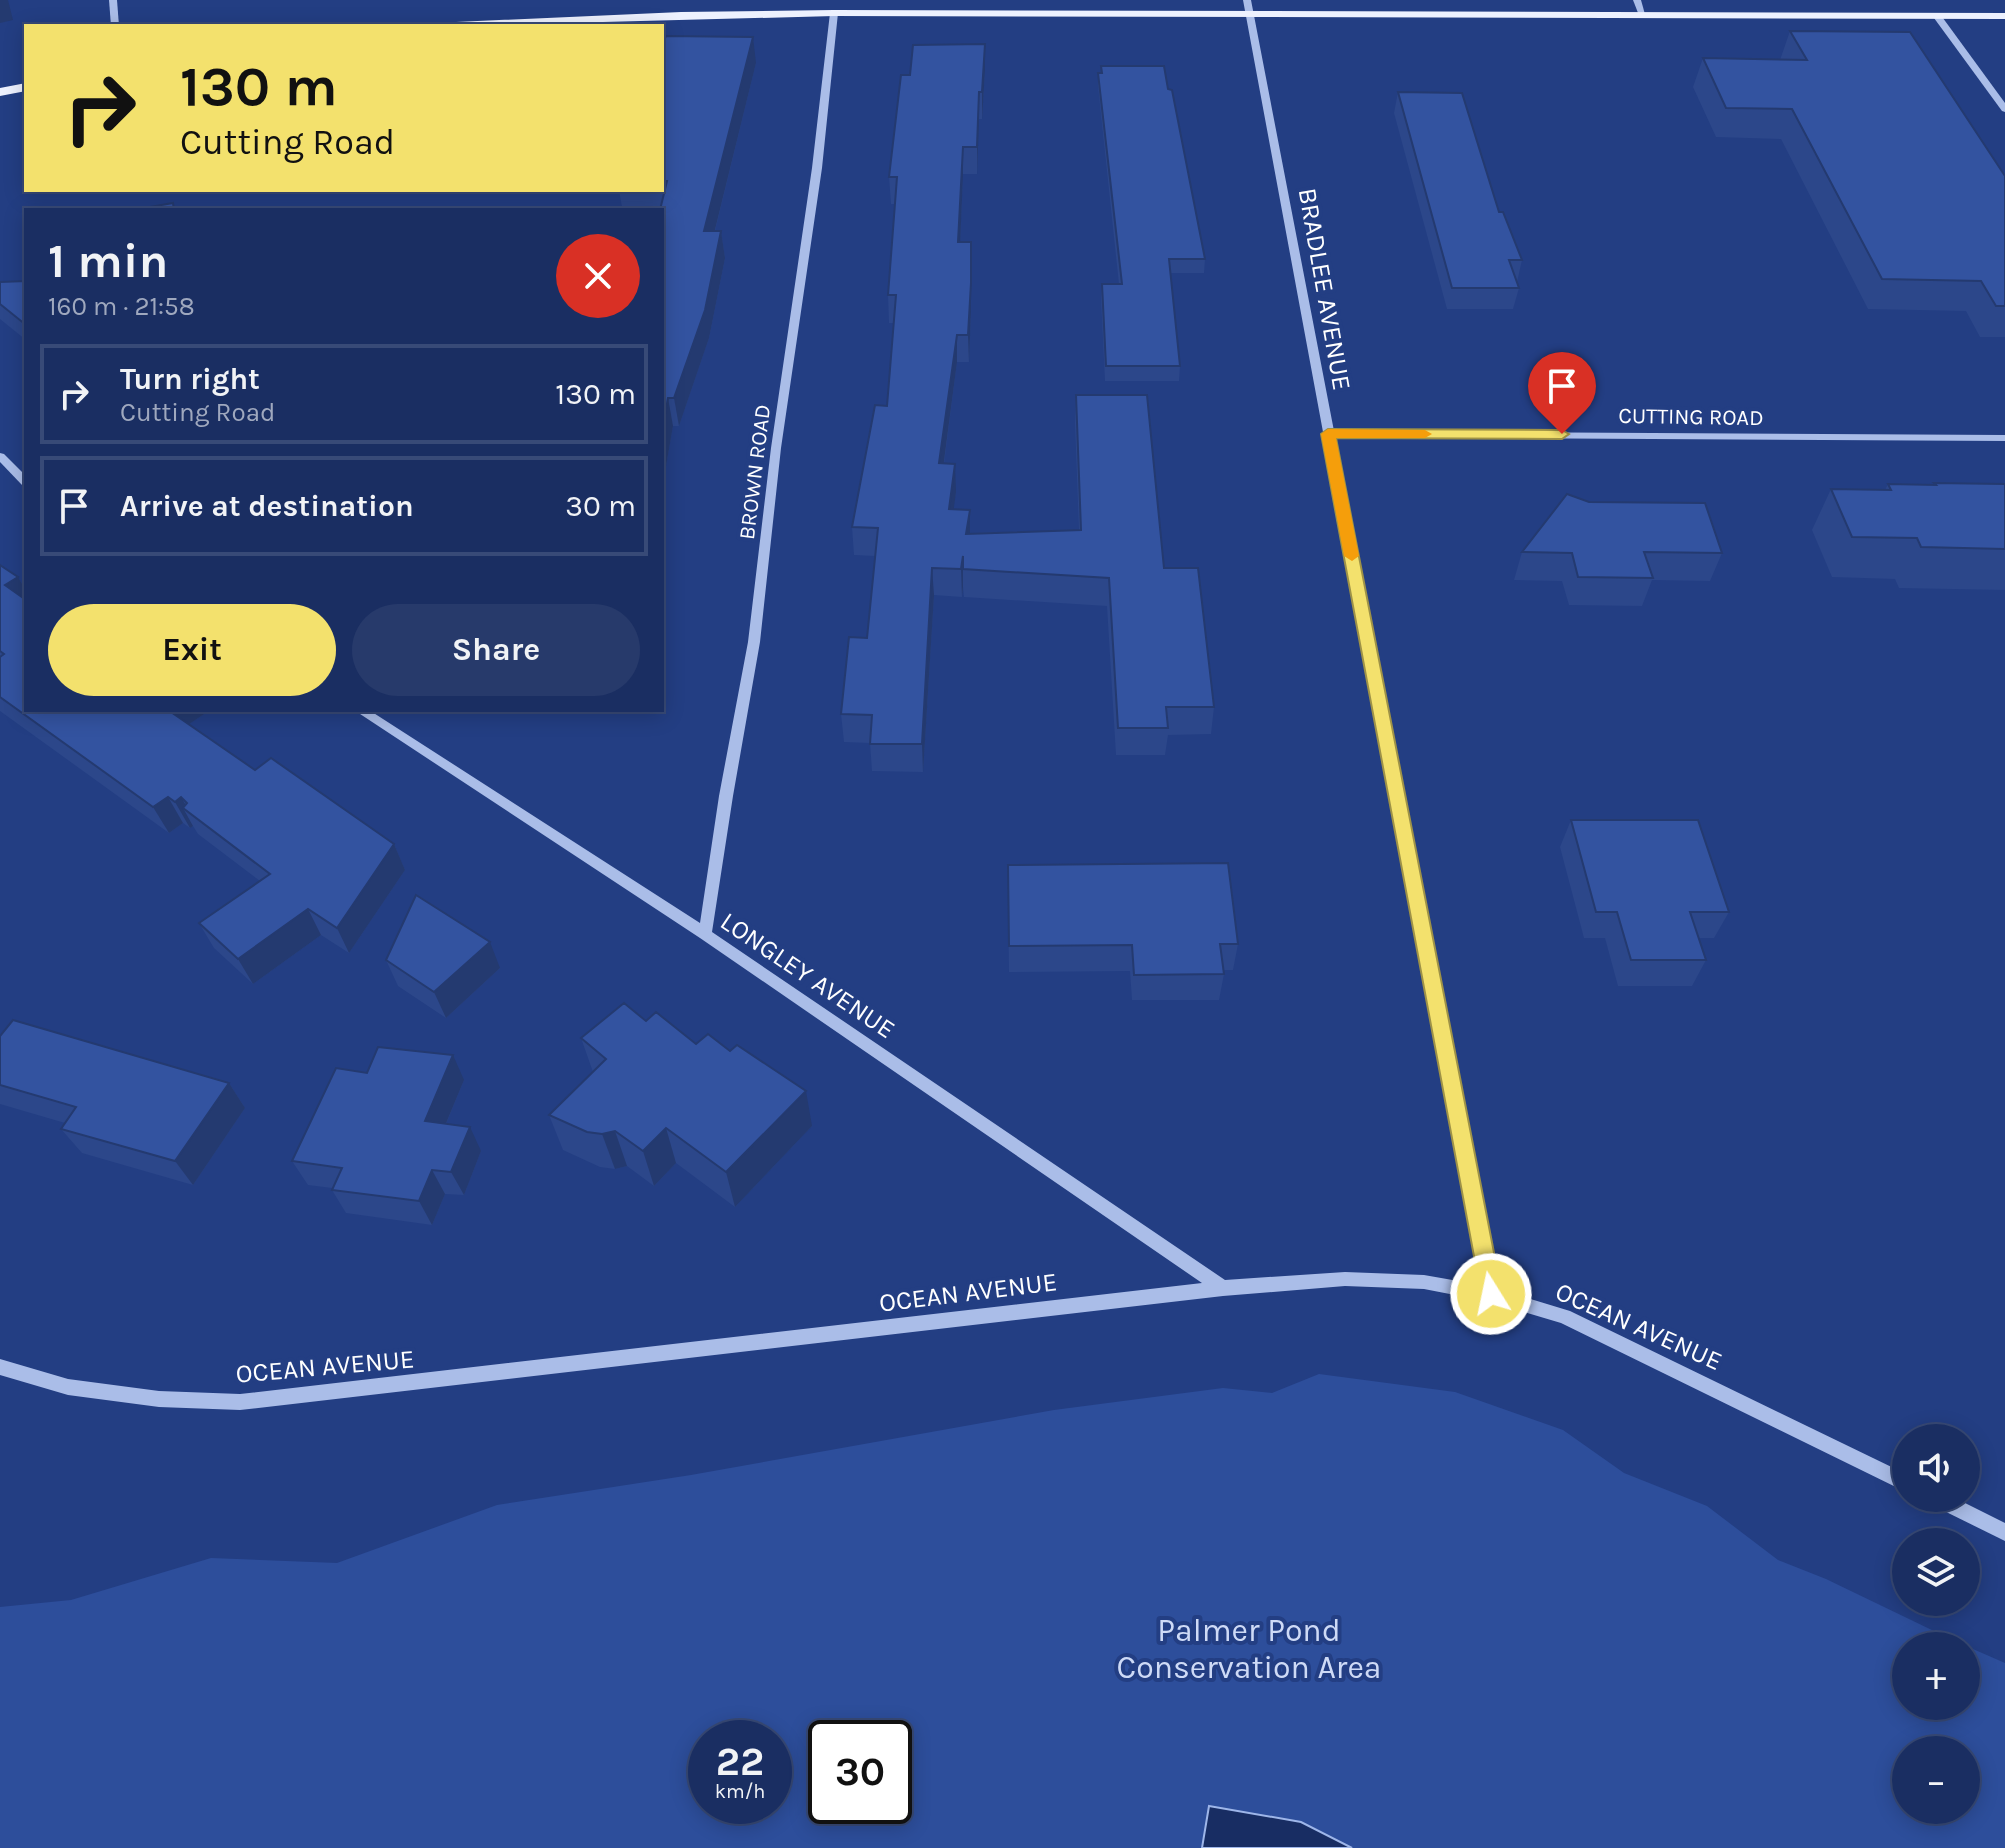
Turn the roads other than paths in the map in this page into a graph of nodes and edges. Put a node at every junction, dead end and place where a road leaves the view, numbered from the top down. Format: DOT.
graph roads {
  1 [pos="113,0"];
  2 [pos="1247,0"];
  3 [pos="1637,0"];
  4 [pos="834,13"];
  5 [pos="1250,16"];
  6 [pos="1643,16"];
  7 [pos="1937,16"];
  8 [pos="2005,16"];
  9 [pos="115,24"];
  10 [pos="497,24"];
  11 [pos="24,87"];
  12 [pos="0,92"];
  13 [pos="2005,109"];
  14 [pos="1328,434"];
  15 [pos="2005,438"];
  16 [pos="0,456"];
  17 [pos="24,481"];
  18 [pos="363,712"];
  19 [pos="705,934"];
  20 [pos="1223,1288"];
  21 [pos="1491,1294"];
  22 [pos="0,1367"];
  23 [pos="1892,1476"];
  24 [pos="1964,1512"];
  25 [pos="2005,1532"];
  1 -- 9 [label="street"];
  2 -- 5 [label="street, BRADLEE AVENUE"];
  3 -- 6 [label="street"];
  4 -- 5 [label="main road"];
  4 -- 10 [label="main road"];
  4 -- 19 [label="street, BROWN ROAD"];
  5 -- 6 [label="main road"];
  5 -- 14 [label="street, BRADLEE AVENUE"];
  6 -- 7 [label="main road"];
  7 -- 8 [label="main road"];
  7 -- 13 [label="street"];
  11 -- 12 [label="main road"];
  14 -- 15 [label="street, CUTTING ROAD"];
  14 -- 21 [label="street, BRADLEE AVENUE"];
  16 -- 17 [label="street"];
  18 -- 19 [label="street, LONGLEY AVENUE"];
  19 -- 20 [label="street, LONGLEY AVENUE"];
  20 -- 21 [label="street, OCEAN AVENUE"];
  20 -- 22 [label="street, OCEAN AVENUE"];
  21 -- 23 [label="street, OCEAN AVENUE"];
  24 -- 25 [label="street"];
}
